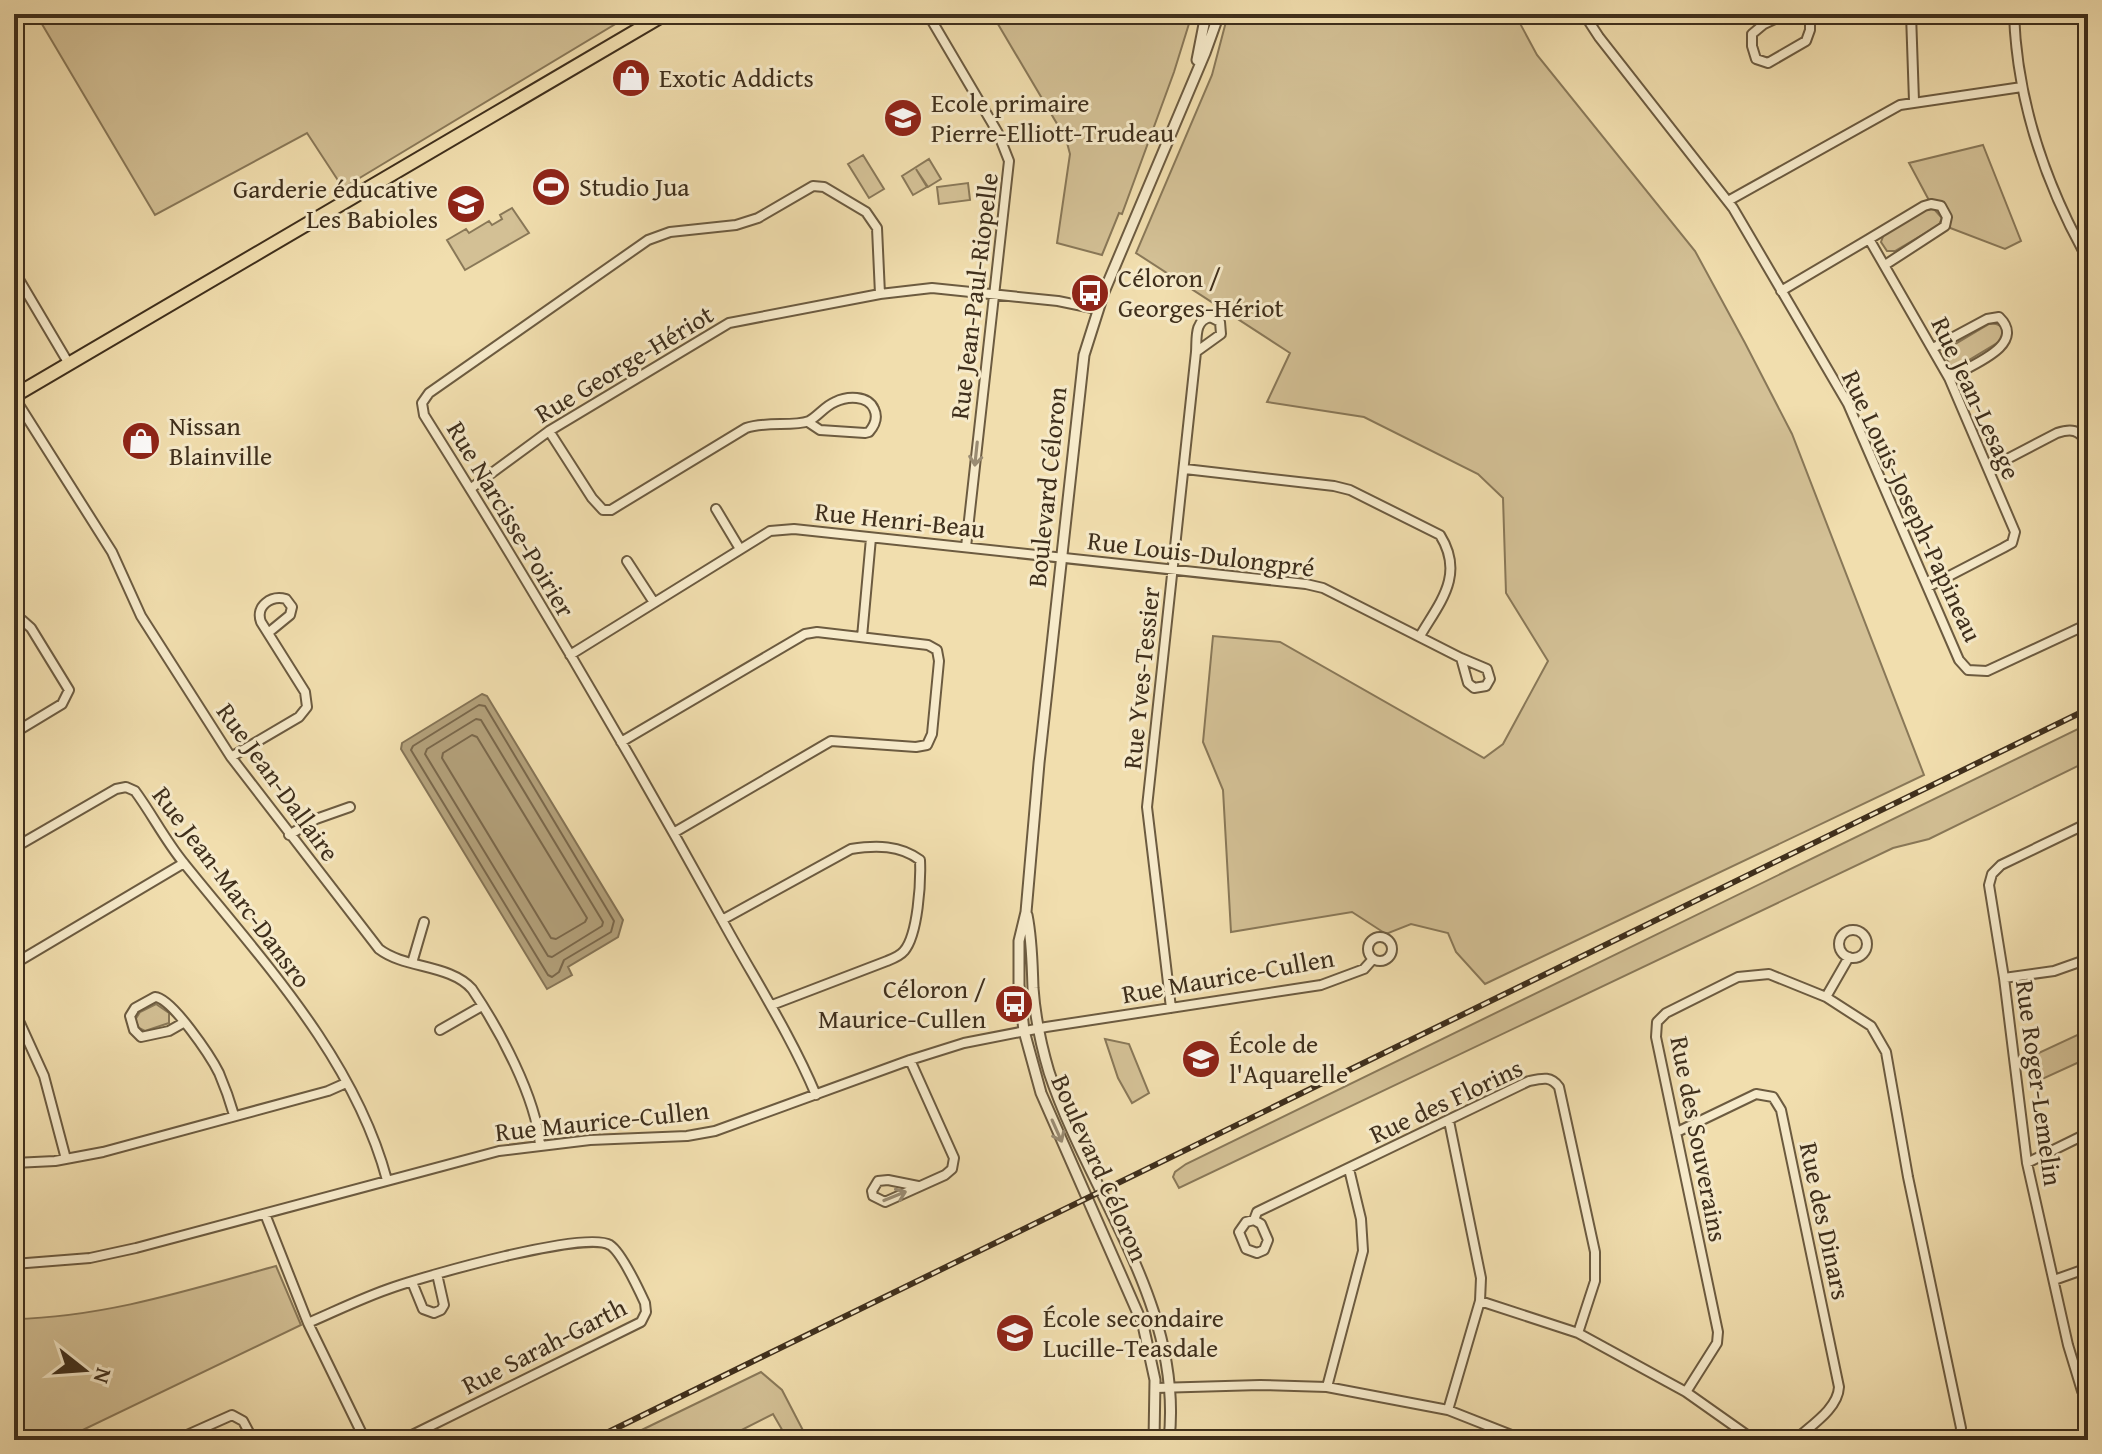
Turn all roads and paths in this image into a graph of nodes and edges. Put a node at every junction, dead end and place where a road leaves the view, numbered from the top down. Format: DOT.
graph roads {
  1 [pos="665,14"];
  2 [pos="924,14"];
  3 [pos="1206,14"];
  4 [pos="1219,14"];
  5 [pos="1584,14"];
  6 [pos="1786,14"];
  7 [pos="1810,14"];
  8 [pos="1911,14"];
  9 [pos="2014,14"];
  10 [pos="932,18"];
  11 [pos="1190,86"];
  12 [pos="2022,87"];
  13 [pos="1914,101"];
  14 [pos="1728,201"];
  15 [pos="1869,239"];
  16 [pos="2088,260"];
  17 [pos="1885,265"];
  18 [pos="14,271"];
  19 [pos="1781,291"];
  20 [pos="994,293"];
  21 [pos="880,294"];
  22 [pos="1097,309"];
  23 [pos="1933,348"];
  24 [pos="1196,352"];
  25 [pos="69,364"];
  26 [pos="1949,378"];
  27 [pos="14,396"];
  28 [pos="808,422"];
  29 [pos="549,431"];
  30 [pos="2088,442"];
  31 [pos="1185,469"];
  32 [pos="1988,469"];
  33 [pos="470,489"];
  34 [pos="716,509"];
  35 [pos="871,538"];
  36 [pos="966,547"];
  37 [pos="740,549"];
  38 [pos="1061,557"];
  39 [pos="627,561"];
  40 [pos="1173,570"];
  41 [pos="1928,587"];
  42 [pos="653,601"];
  43 [pos="14,619"];
  44 [pos="2088,624"];
  45 [pos="268,633"];
  46 [pos="1420,636"];
  47 [pos="862,637"];
  48 [pos="570,655"];
  49 [pos="1461,658"];
  50 [pos="14,733"];
  51 [pos="621,742"];
  52 [pos="231,757"];
  53 [pos="350,807"];
  54 [pos="2088,823"];
  55 [pos="675,832"];
  56 [pos="289,835"];
  57 [pos="14,848"];
  58 [pos="184,863"];
  59 [pos="1026,912"];
  60 [pos="722,920"];
  61 [pos="424,922"];
  62 [pos="1849,957"];
  63 [pos="1373,959"];
  64 [pos="2088,959"];
  65 [pos="412,963"];
  66 [pos="14,964"];
  67 [pos="2004,978"];
  68 [pos="1826,997"];
  69 [pos="772,1005"];
  70 [pos="482,1006"];
  71 [pos="1171,1008"];
  72 [pos="14,1010"];
  73 [pos="183,1023"];
  74 [pos="1039,1028"];
  75 [pos="440,1030"];
  76 [pos="1024,1031"];
  77 [pos="910,1060"];
  78 [pos="346,1083"];
  79 [pos="816,1095"];
  80 [pos="234,1115"];
  81 [pos="1449,1121"];
  82 [pos="1677,1132"];
  83 [pos="2088,1133"];
  84 [pos="540,1145"];
  85 [pos="66,1159"];
  86 [pos="14,1163"];
  87 [pos="2027,1163"];
  88 [pos="1349,1169"];
  89 [pos="387,1180"];
  90 [pos="918,1186"];
  91 [pos="265,1214"];
  92 [pos="1254,1220"];
  93 [pos="14,1264"];
  94 [pos="2088,1268"];
  95 [pos="437,1274"];
  96 [pos="2054,1280"];
  97 [pos="412,1282"];
  98 [pos="1480,1301"];
  99 [pos="308,1323"];
  100 [pos="1578,1333"];
  101 [pos="1169,1387"];
  102 [pos="1327,1387"];
  103 [pos="1156,1388"];
  104 [pos="2085,1389"];
  105 [pos="1686,1392"];
  106 [pos="2088,1401"];
  107 [pos="1448,1410"];
  108 [pos="176,1440"];
  109 [pos="253,1440"];
  110 [pos="365,1440"];
  111 [pos="402,1440"];
  112 [pos="1154,1440"];
  113 [pos="1169,1440"];
  114 [pos="1524,1440"];
  115 [pos="1754,1440"];
  116 [pos="1795,1440"];
  117 [pos="1959,1440"];
  1 -- 25 [label="main road"];
  2 -- 10 [label="street, Rue Jean-Paul-Riopelle"];
  3 -- 11 [label="street, Boulevard Céloron"];
  4 -- 11 [label="street, Boulevard Céloron"];
  5 -- 14 [label="street, Rue Louis-Joseph-Papineau"];
  6 -- 7 [label="street"];
  8 -- 13 [label="street"];
  9 -- 12 [label="street"];
  10 -- 20 [label="street, Rue Jean-Paul-Riopelle"];
  11 -- 22 [label="street, Boulevard Céloron"];
  12 -- 13 [label="street"];
  12 -- 16 [label="street"];
  13 -- 14 [label="street"];
  14 -- 19 [label="street, Rue Louis-Joseph-Papineau"];
  15 -- 17 [label="street, Rue Jean-Lesage"];
  15 -- 17 [label="street"];
  15 -- 19 [label="street"];
  17 -- 23 [label="street, Rue Jean-Lesage"];
  18 -- 25 [label="street"];
  19 -- 41 [label="street, Rue Louis-Joseph-Papineau"];
  20 -- 21 [label="street, Rue George-Hériot"];
  20 -- 22 [label="street, Rue George-Hériot"];
  20 -- 36 [label="street, Rue Jean-Paul-Riopelle, one-way"];
  21 -- 29 [label="street, Rue George-Hériot"];
  21 -- 33 [label="street, Rue Narcisse-Poirier"];
  22 -- 38 [label="street, Boulevard Céloron"];
  23 -- 26 [label="street, Rue Jean-Lesage"];
  23 -- 26 [label="street"];
  24 -- 31 [label="street, Rue Yves-Tessier"];
  25 -- 27 [label="main road"];
  26 -- 32 [label="street, Rue Jean-Lesage"];
  27 -- 52 [label="street, Rue Jean-Dallaire"];
  28 -- 28 [label="street"];
  28 -- 29 [label="street"];
  29 -- 33 [label="street, Rue George-Hériot"];
  30 -- 32 [label="street"];
  31 -- 40 [label="street, Rue Yves-Tessier"];
  31 -- 46 [label="street"];
  32 -- 41 [label="street, Rue Jean-Lesage"];
  33 -- 48 [label="street, Rue Narcisse-Poirier"];
  34 -- 37 [label="street"];
  35 -- 36 [label="street, Rue Henri-Beau"];
  35 -- 37 [label="street, Rue Henri-Beau"];
  35 -- 47 [label="street"];
  36 -- 38 [label="street, Rue Henri-Beau"];
  37 -- 42 [label="street, Rue Henri-Beau"];
  38 -- 40 [label="street, Rue Louis-Dulongpré"];
  38 -- 59 [label="street, Boulevard Céloron"];
  39 -- 42 [label="street"];
  40 -- 46 [label="street, Rue Louis-Dulongpré"];
  40 -- 71 [label="street, Rue Yves-Tessier"];
  41 -- 44 [label="street, Rue Louis-Joseph-Papineau"];
  42 -- 48 [label="street, Rue Henri-Beau"];
  43 -- 50 [label="street"];
  45 -- 45 [label="street"];
  45 -- 52 [label="street"];
  46 -- 49 [label="street, Rue Louis-Dulongpré"];
  47 -- 51 [label="street"];
  47 -- 55 [label="street"];
  48 -- 51 [label="street, Rue Narcisse-Poirier"];
  51 -- 55 [label="street, Rue Narcisse-Poirier"];
  52 -- 56 [label="street, Rue Jean-Dallaire"];
  53 -- 56 [label="street"];
  54 -- 67 [label="street, Rue Roger-Lemelin"];
  55 -- 60 [label="street, Rue Narcisse-Poirier"];
  56 -- 65 [label="street, Rue Jean-Dallaire"];
  57 -- 58 [label="street, Rue Jean-Marc-Dansro"];
  58 -- 66 [label="street"];
  58 -- 78 [label="street, Rue Jean-Marc-Dansro"];
  59 -- 74 [label="street, Boulevard Céloron"];
  59 -- 76 [label="street, Boulevard Céloron"];
  60 -- 69 [label="street, Rue Narcisse-Poirier"];
  60 -- 69 [label="street"];
  61 -- 65 [label="street"];
  62 -- 68 [label="street"];
  63 -- 71 [label="street, Rue Maurice-Cullen"];
  64 -- 67 [label="street"];
  65 -- 70 [label="street, Rue Jean-Dallaire"];
  67 -- 87 [label="street, Rue Roger-Lemelin"];
  68 -- 82 [label="street, Rue des Souverains"];
  68 -- 117 [label="street, Rue des Souverains"];
  69 -- 79 [label="street, Rue Narcisse-Poirier"];
  70 -- 75 [label="street"];
  70 -- 84 [label="street, Rue Jean-Dallaire"];
  71 -- 74 [label="street, Rue Maurice-Cullen"];
  72 -- 85 [label="street"];
  73 -- 73 [label="street"];
  73 -- 80 [label="street"];
  74 -- 76 [label="street, Rue Maurice-Cullen"];
  74 -- 101 [label="street, Boulevard Céloron"];
  76 -- 77 [label="street, Rue Maurice-Cullen"];
  76 -- 103 [label="street, Boulevard Céloron, one-way"];
  77 -- 79 [label="street, Rue Maurice-Cullen"];
  77 -- 90 [label="street"];
  78 -- 80 [label="street"];
  78 -- 89 [label="street, Rue Jean-Marc-Dansro"];
  79 -- 84 [label="street, Rue Maurice-Cullen"];
  80 -- 85 [label="street"];
  81 -- 88 [label="street, Rue des Florins"];
  81 -- 98 [label="street"];
  81 -- 100 [label="street, Rue des Florins"];
  82 -- 105 [label="street, Rue des Souverains"];
  82 -- 116 [label="street, Rue des Dinars"];
  83 -- 87 [label="street"];
  84 -- 89 [label="street, Rue Maurice-Cullen"];
  85 -- 86 [label="street"];
  87 -- 96 [label="street, Rue Roger-Lemelin"];
  88 -- 92 [label="street, Rue des Florins"];
  88 -- 102 [label="street"];
  89 -- 91 [label="street, Rue Maurice-Cullen"];
  90 -- 90 [label="street, one-way"];
  91 -- 93 [label="street, Rue Maurice-Cullen"];
  91 -- 99 [label="street"];
  94 -- 96 [label="street"];
  95 -- 97 [label="street, Rue Sarah-Garth"];
  95 -- 97 [label="street"];
  95 -- 111 [label="street, Rue Sarah-Garth"];
  96 -- 104 [label="street, Rue Roger-Lemelin"];
  97 -- 99 [label="street, Rue Sarah-Garth"];
  98 -- 100 [label="street"];
  98 -- 107 [label="street"];
  99 -- 110 [label="street"];
  100 -- 105 [label="street"];
  101 -- 102 [label="street"];
  101 -- 103 [label="street"];
  101 -- 113 [label="street, Boulevard Céloron"];
  102 -- 107 [label="street"];
  103 -- 112 [label="street, Boulevard Céloron"];
  104 -- 106 [label="street, Rue Roger-Lemelin"];
  105 -- 115 [label="street"];
  107 -- 114 [label="street"];
  108 -- 109 [label="street"];
}
